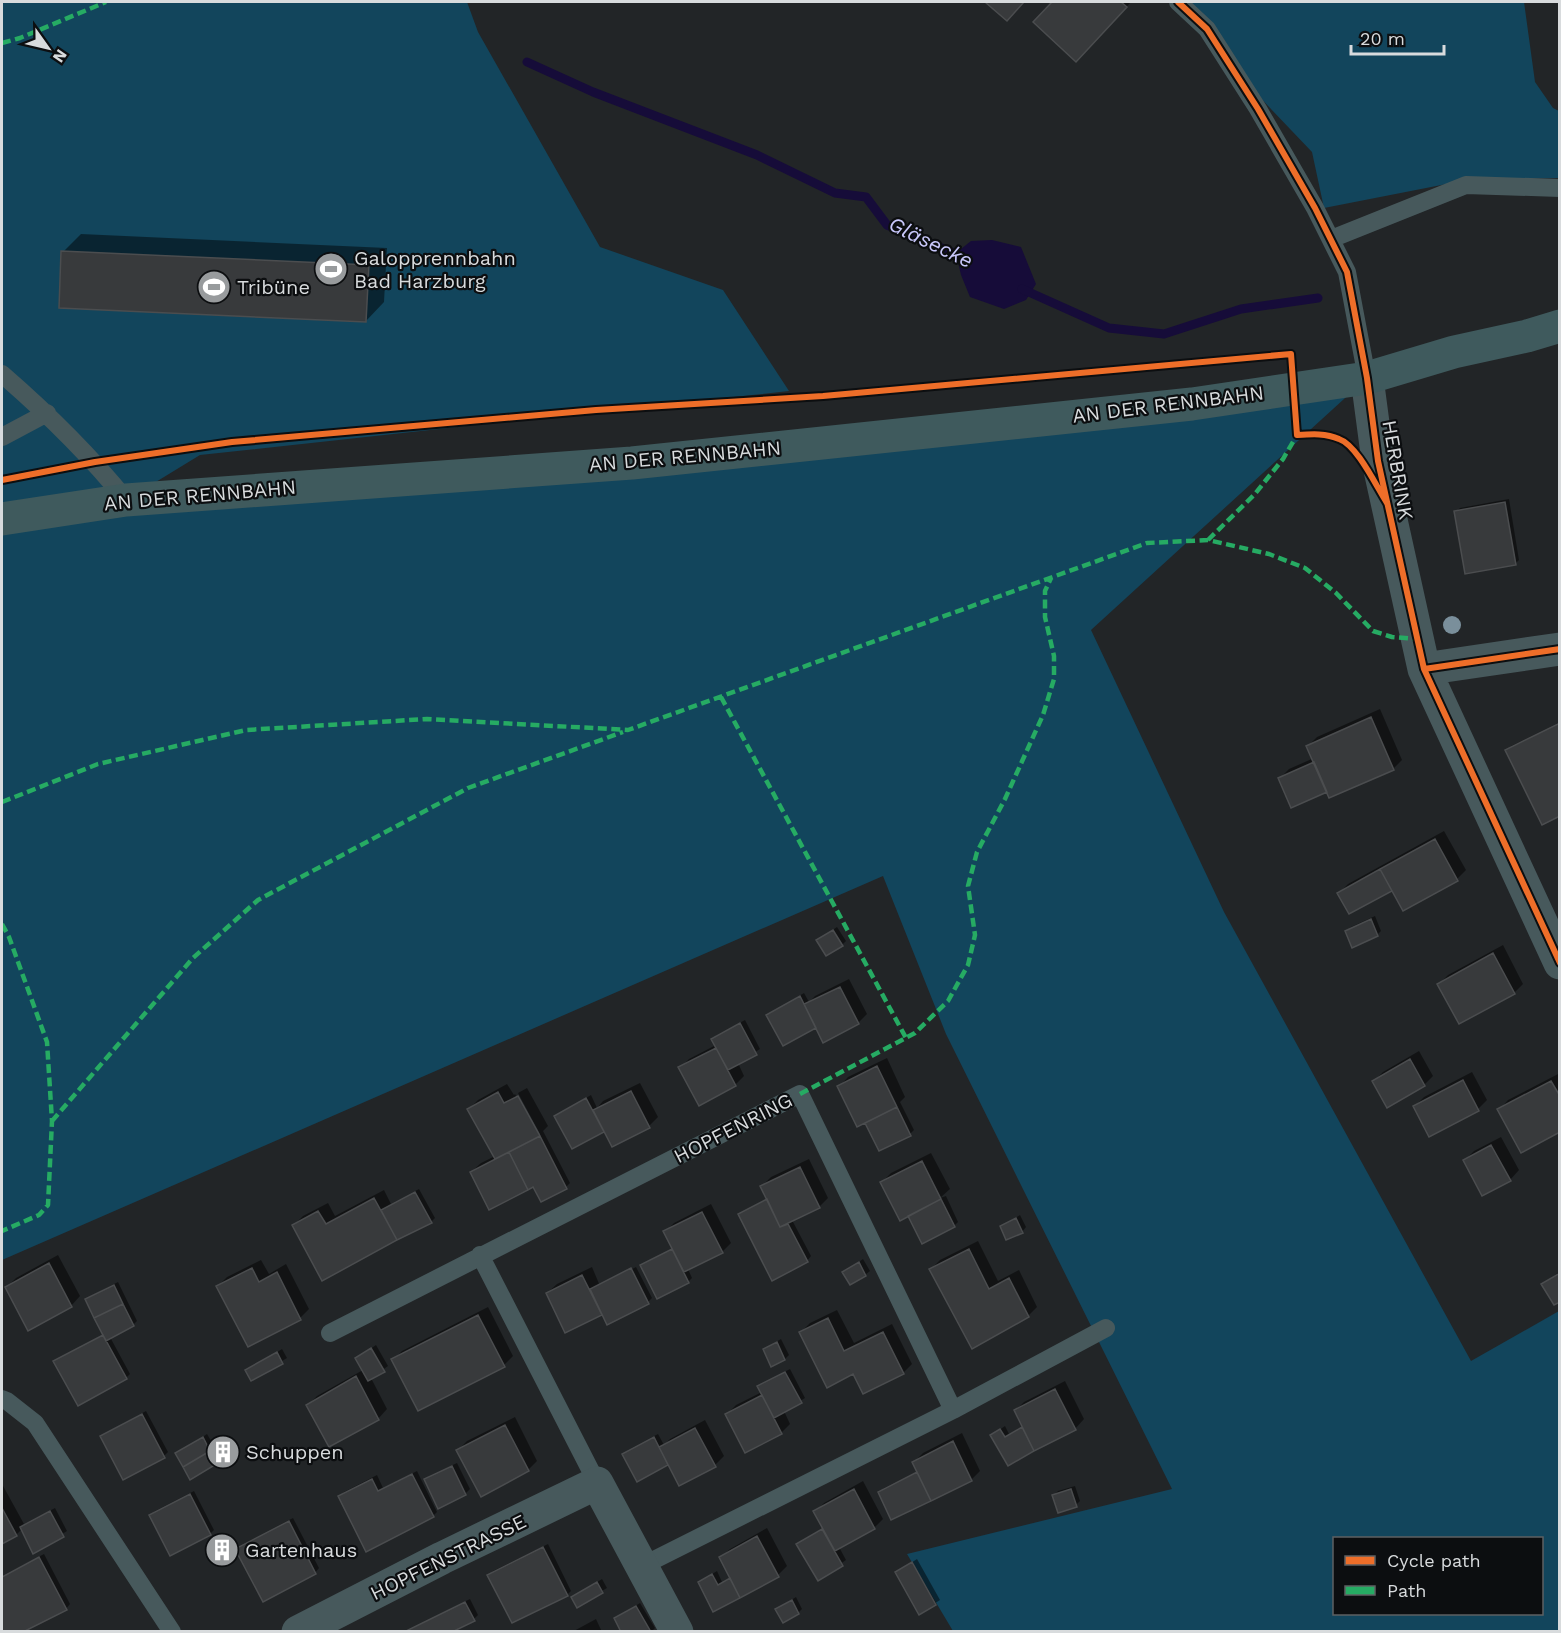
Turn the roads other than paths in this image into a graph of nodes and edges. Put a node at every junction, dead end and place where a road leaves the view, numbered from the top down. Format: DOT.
graph roads {
  1 [pos="1178,2"];
  2 [pos="1560,188"];
  3 [pos="1331,239"];
  4 [pos="1560,326"];
  5 [pos="2,374"];
  6 [pos="1367,378"];
  7 [pos="47,413"];
  8 [pos="2,436"];
  9 [pos="126,500"];
  10 [pos="2,519"];
  11 [pos="1560,649"];
  12 [pos="1424,669"];
  13 [pos="1560,963"];
  14 [pos="480,1255"];
  15 [pos="1106,1328"];
  16 [pos="330,1333"];
  17 [pos="2,1399"];
  18 [pos="953,1410"];
  19 [pos="597,1483"];
  20 [pos="642,1566"];
  21 [pos="172,1632"];
  22 [pos="298,1632"];
  23 [pos="677,1632"];
  1 -- 3 [label="lane, HERBRINK"];
  2 -- 3 [label="lane"];
  3 -- 6 [label="lane, HERBRINK"];
  4 -- 6 [label="main road, AN DER RENNBAHN"];
  5 -- 7 [label="lane"];
  6 -- 9 [label="main road, AN DER RENNBAHN"];
  6 -- 12 [label="street, HERBRINK"];
  7 -- 8 [label="lane"];
  7 -- 9 [label="lane"];
  9 -- 10 [label="main road, AN DER RENNBAHN"];
  11 -- 12 [label="street"];
  12 -- 13 [label="street, HERBRINK"];
  14 -- 16 [label="lane, HOPFENRING"];
  14 -- 18 [label="lane, HOPFENRING"];
  14 -- 19 [label="lane"];
  15 -- 18 [label="lane"];
  17 -- 21 [label="lane"];
  18 -- 20 [label="lane"];
  19 -- 20 [label="street"];
  19 -- 22 [label="street, HOPFENSTRASSE"];
  20 -- 23 [label="street"];
}
